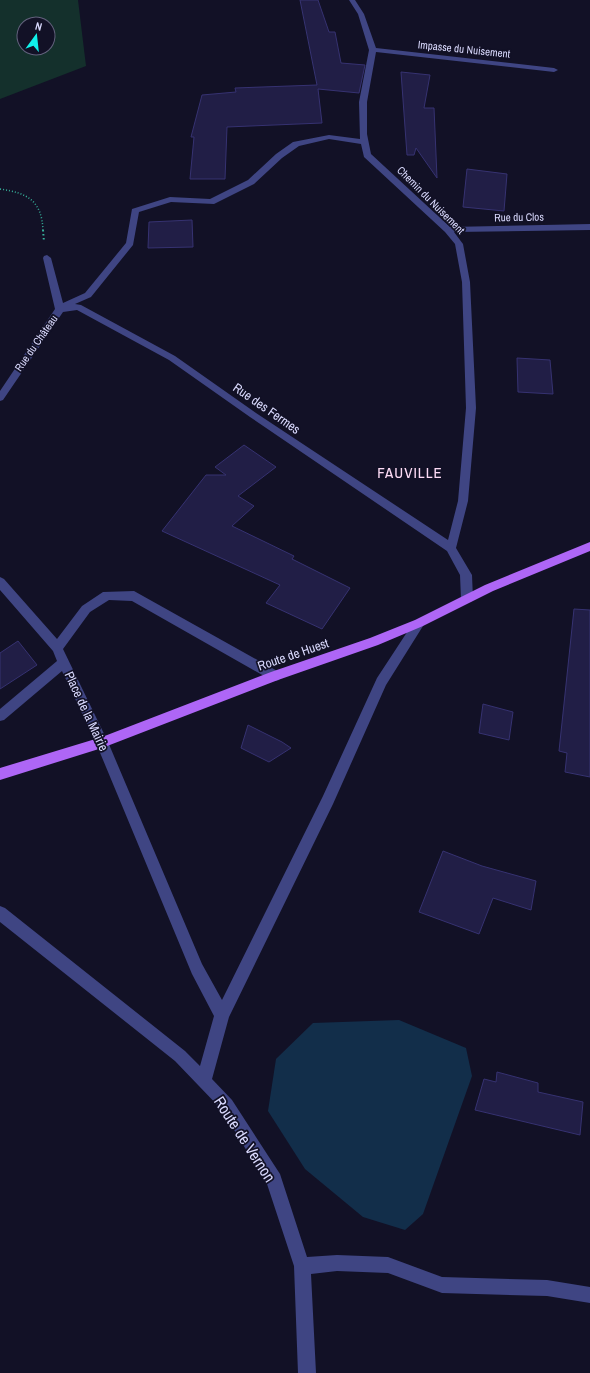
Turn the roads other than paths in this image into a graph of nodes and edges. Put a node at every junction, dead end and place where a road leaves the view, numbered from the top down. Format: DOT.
graph roads {
  1 [pos="352,0"];
  2 [pos="373,50"];
  3 [pos="554,70"];
  4 [pos="365,142"];
  5 [pos="590,227"];
  6 [pos="448,230"];
  7 [pos="47,258"];
  8 [pos="60,309"];
  9 [pos="0,398"];
  10 [pos="590,546"];
  11 [pos="451,548"];
  12 [pos="0,582"];
  13 [pos="467,599"];
  14 [pos="419,623"];
  15 [pos="57,648"];
  16 [pos="64,663"];
  17 [pos="276,676"];
  18 [pos="0,716"];
  19 [pos="102,742"];
  20 [pos="0,774"];
  21 [pos="0,913"];
  22 [pos="222,1015"];
  23 [pos="204,1081"];
  24 [pos="302,1266"];
  25 [pos="590,1295"];
  26 [pos="307,1373"];
  1 -- 2 [label="street, Chemin du Nuisement"];
  2 -- 3 [label="street, Impasse du Nuisement"];
  2 -- 4 [label="street, Chemin du Nuisement"];
  4 -- 6 [label="street, Chemin du Nuisement"];
  4 -- 8 [label="street, Rue du Château"];
  5 -- 6 [label="street, Rue du Clos"];
  6 -- 11 [label="street, Chemin du Nuisement"];
  7 -- 8 [label="street, Rue du Château"];
  8 -- 9 [label="street, Rue du Château"];
  8 -- 11 [label="street, Rue des Fermes"];
  10 -- 13 [label="main road, Route de Huest"];
  11 -- 13 [label="street"];
  12 -- 15 [label="street"];
  13 -- 14 [label="main road, Route de Huest"];
  14 -- 17 [label="main road, Route de Huest"];
  14 -- 22 [label="street"];
  15 -- 16 [label="street, Place de la Mairie"];
  15 -- 17 [label="street"];
  16 -- 18 [label="street"];
  16 -- 19 [label="street, Place de la Mairie"];
  17 -- 19 [label="main road, Route de Huest"];
  19 -- 20 [label="main road, Route de Huest"];
  19 -- 22 [label="street, Place de la Mairie"];
  21 -- 23 [label="street, Route de Vernon"];
  22 -- 23 [label="street"];
  23 -- 24 [label="street, Route de Vernon"];
  24 -- 25 [label="street"];
  24 -- 26 [label="street, Route de Vernon"];
}
